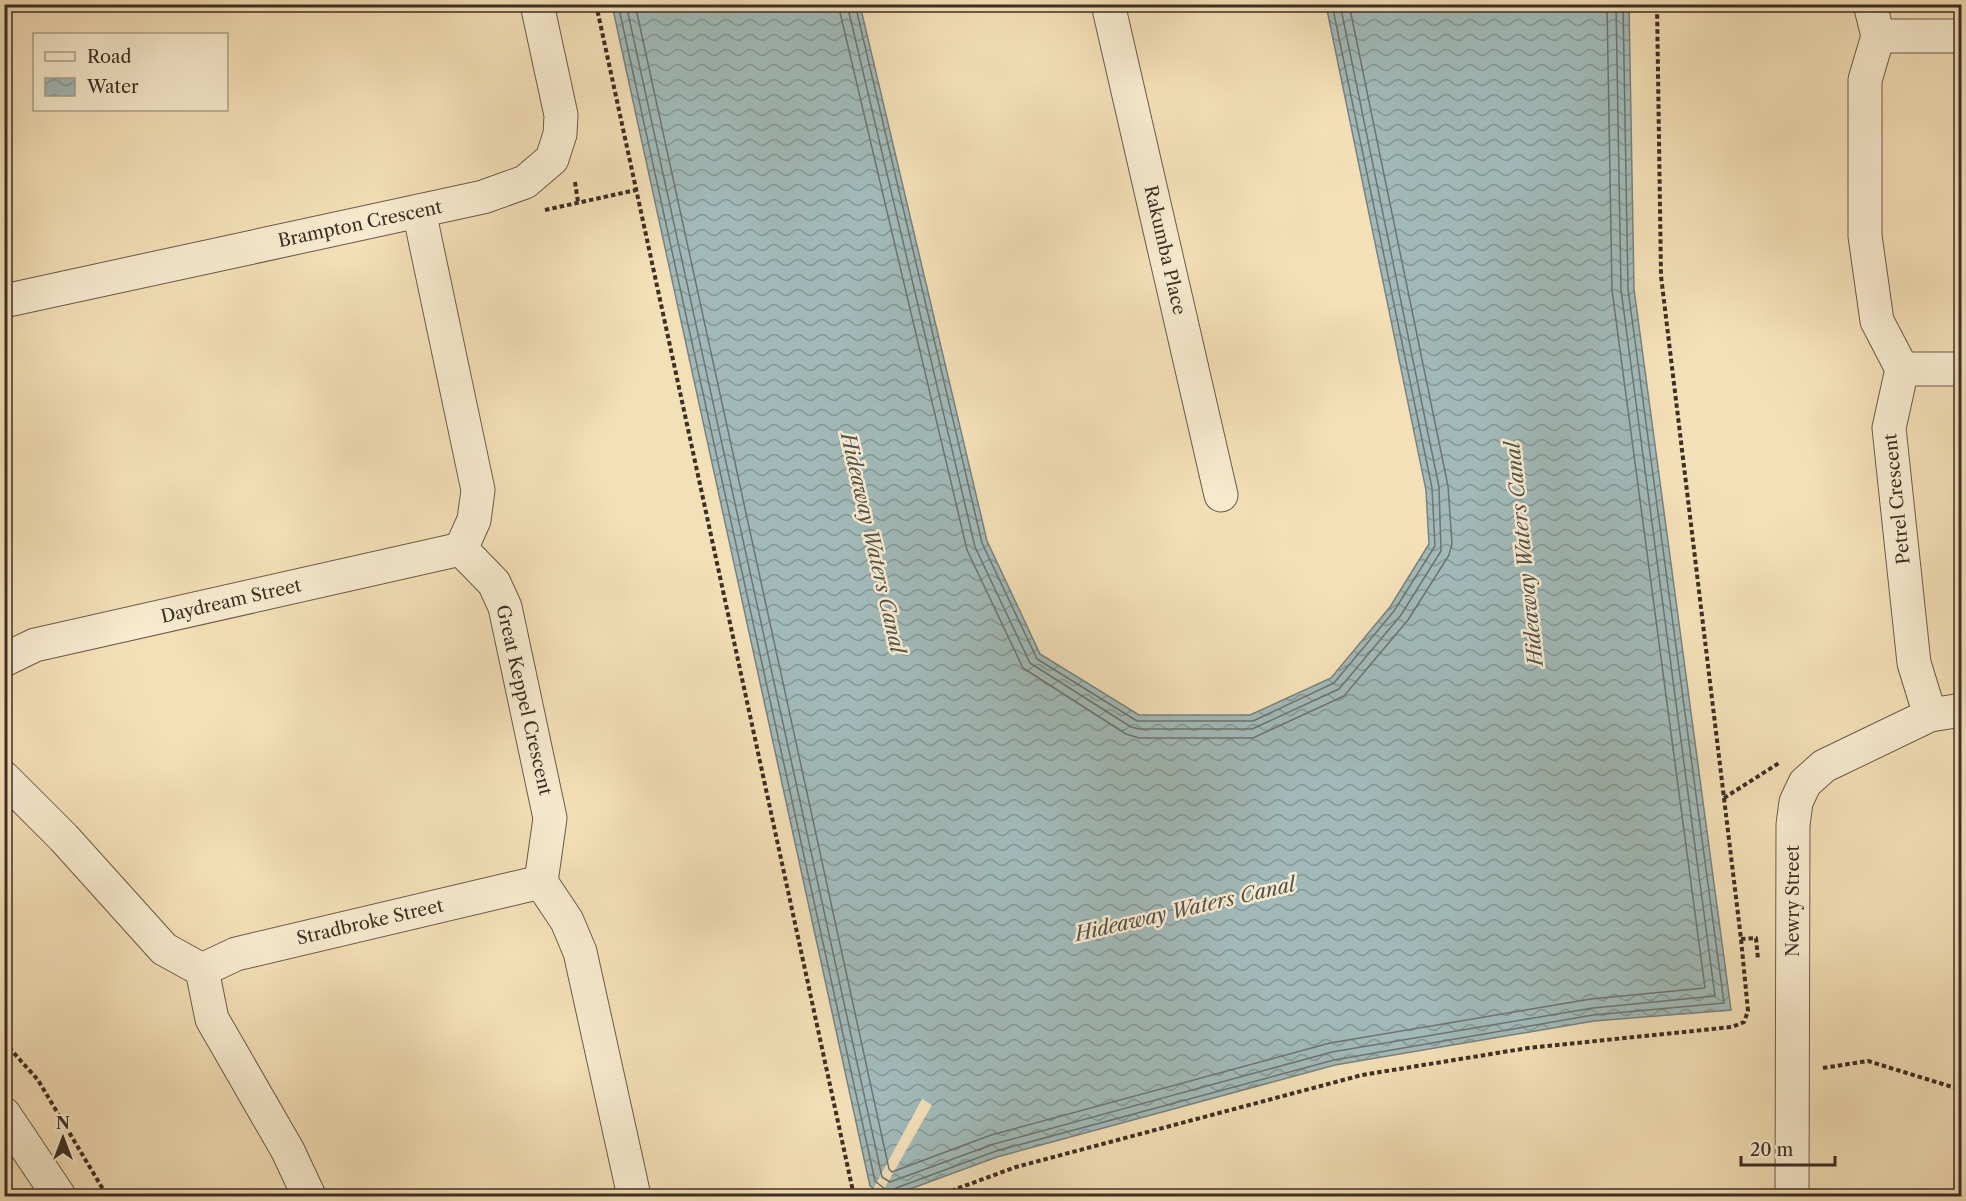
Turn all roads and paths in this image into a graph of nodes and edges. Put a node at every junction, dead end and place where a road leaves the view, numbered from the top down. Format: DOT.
graph roads {
  1 [pos="537,4"];
  2 [pos="596,4"];
  3 [pos="1108,4"];
  4 [pos="1657,4"];
  5 [pos="1870,4"];
  6 [pos="1878,36"];
  7 [pos="1962,36"];
  8 [pos="636,190"];
  9 [pos="419,211"];
  10 [pos="536,212"];
  11 [pos="4,301"];
  12 [pos="1902,369"];
  13 [pos="1962,369"];
  14 [pos="1221,495"];
  15 [pos="461,549"];
  16 [pos="4,660"];
  17 [pos="1962,710"];
  18 [pos="1930,715"];
  19 [pos="4,778"];
  20 [pos="541,882"];
  21 [pos="202,970"];
  22 [pos="4,1042"];
  23 [pos="1820,1057"];
  24 [pos="1962,1090"];
  25 [pos="4,1114"];
  26 [pos="59,1197"];
  27 [pos="107,1197"];
  28 [pos="309,1197"];
  29 [pos="634,1197"];
  30 [pos="854,1197"];
  31 [pos="937,1197"];
  32 [pos="1792,1197"];
  1 -- 9 [label="street, Brampton Crescent"];
  2 -- 8 [label="path"];
  3 -- 14 [label="street, Rakumba Place"];
  4 -- 31 [label="path"];
  5 -- 6 [label="street"];
  6 -- 7 [label="street"];
  6 -- 12 [label="street"];
  8 -- 10 [label="path"];
  8 -- 30 [label="path"];
  9 -- 11 [label="street, Brampton Crescent"];
  9 -- 15 [label="street"];
  12 -- 13 [label="street"];
  12 -- 18 [label="street, Petrel Crescent"];
  15 -- 16 [label="street, Daydream Street"];
  15 -- 20 [label="street, Great Keppel Crescent"];
  17 -- 18 [label="street, Newry Street"];
  18 -- 32 [label="street, Newry Street"];
  19 -- 21 [label="street"];
  20 -- 21 [label="street, Stradbroke Street"];
  20 -- 29 [label="street"];
  21 -- 28 [label="street"];
  22 -- 27 [label="path"];
  23 -- 24 [label="path"];
  25 -- 26 [label="street"];
}
